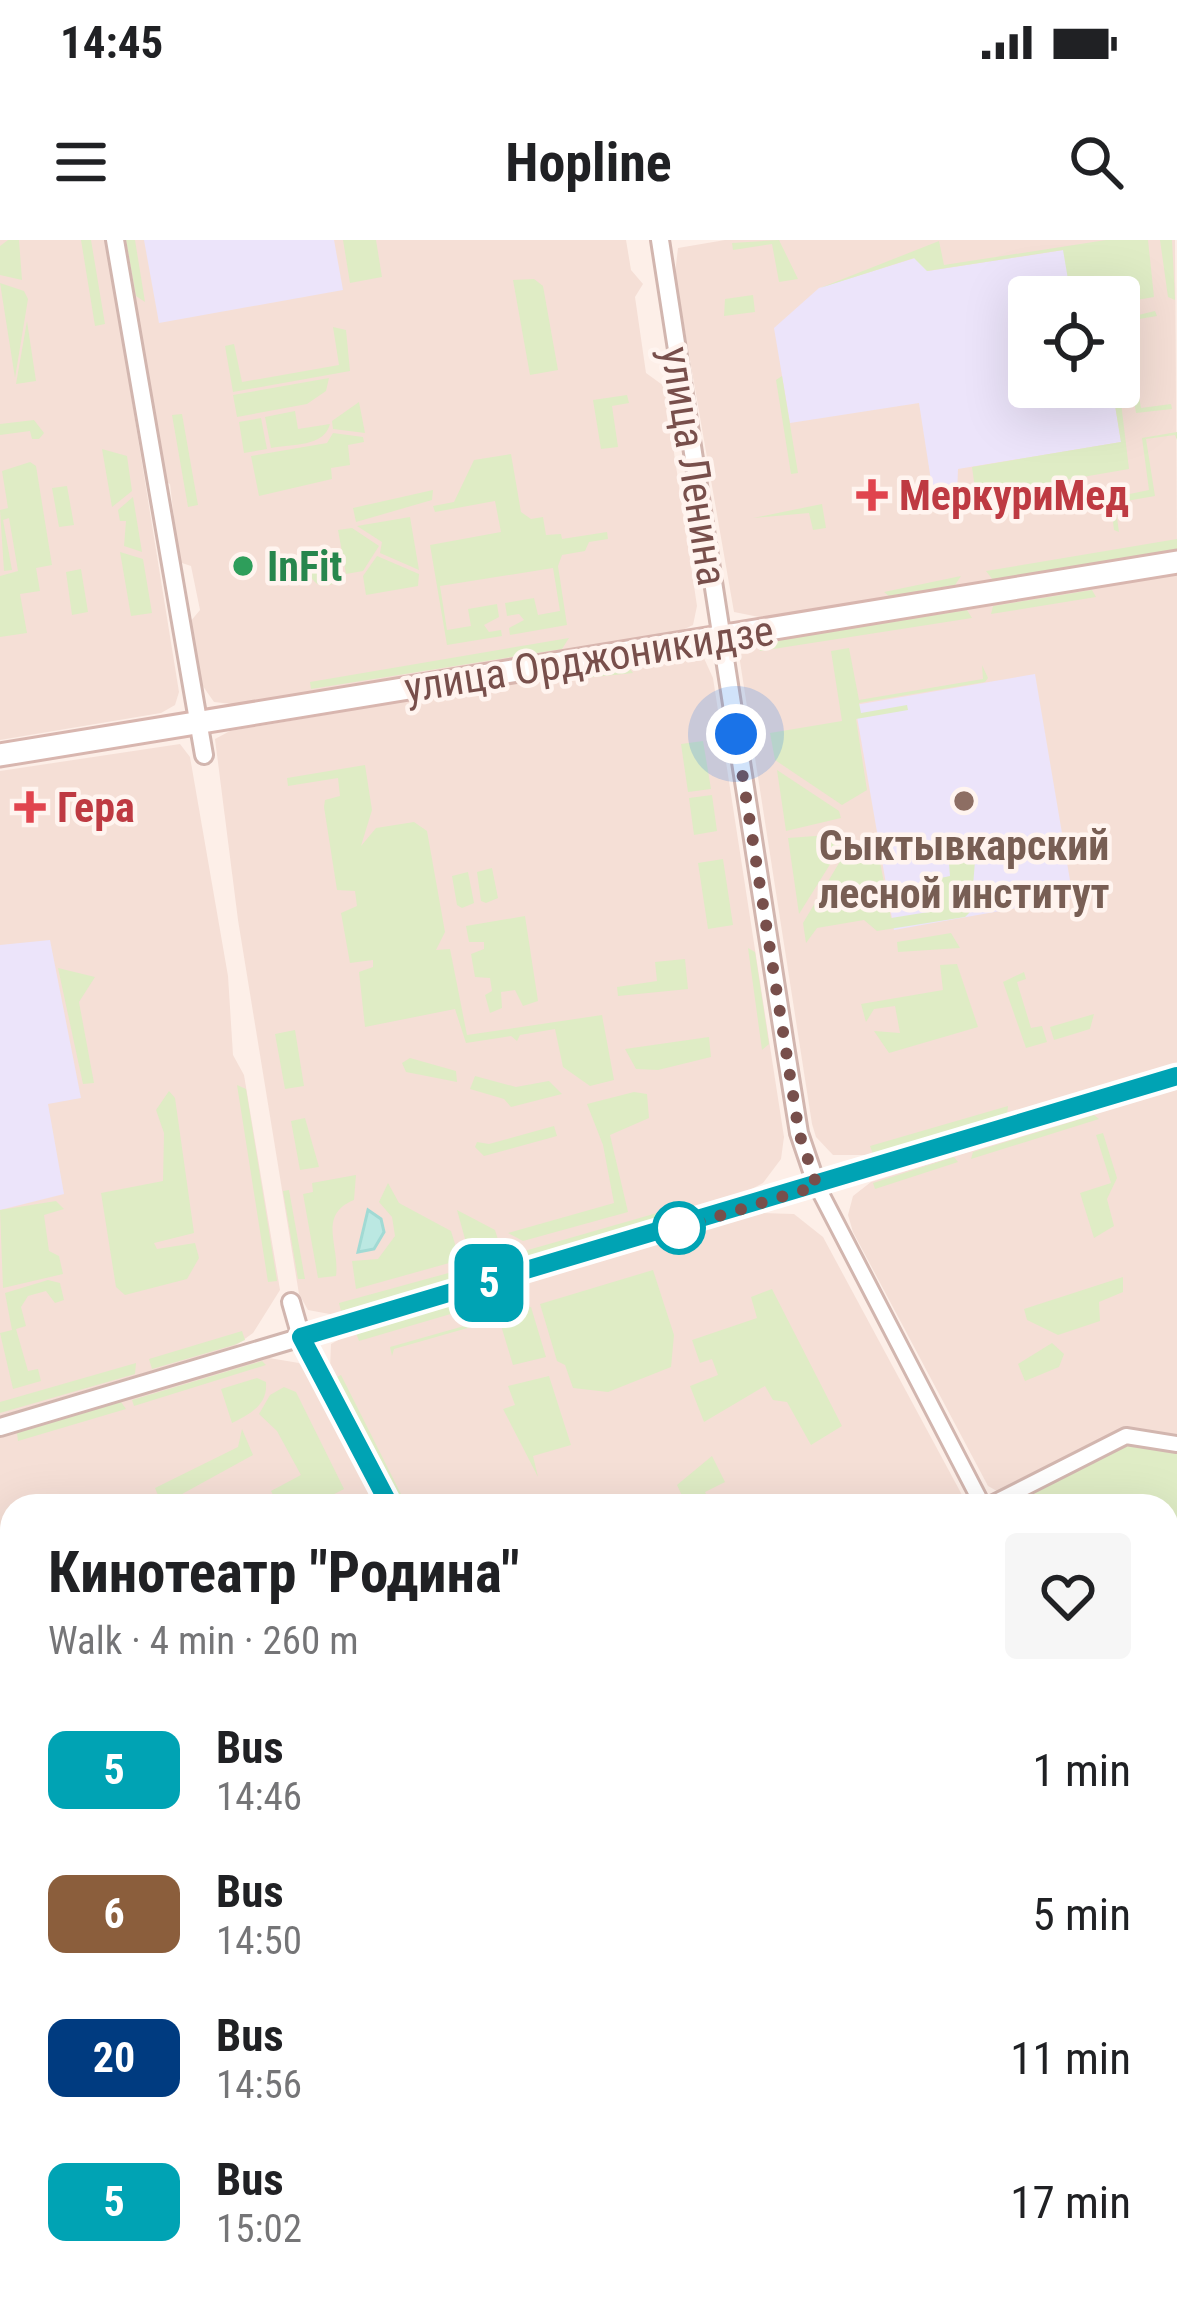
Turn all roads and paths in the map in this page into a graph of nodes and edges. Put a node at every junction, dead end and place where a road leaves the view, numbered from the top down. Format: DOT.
graph roads {
  1 [pos="116,240"];
  2 [pos="660,240"];
  3 [pos="1177,562"];
  4 [pos="720,637"];
  5 [pos="198,723"];
  6 [pos="0,754"];
  7 [pos="203,755"];
  8 [pos="1177,1076"];
  9 [pos="817,1186"];
  10 [pos="291,1302"];
  11 [pos="301,1337"];
  12 [pos="0,1427"];
  13 [pos="1177,1444"];
  14 [pos="384,1494"];
  15 [pos="980,1494"];
  16 [pos="1010,1494"];
  1 -- 5 [label="street"];
  2 -- 4 [label="street, улица Ленина"];
  3 -- 4 [label="main road, улица Орджоникидзе"];
  4 -- 5 [label="main road, улица Орджоникидзе"];
  4 -- 9 [label="street, улица Ленина"];
  5 -- 6 [label="main road, улица Орджоникидзе"];
  5 -- 7 [label="street"];
  8 -- 9 [label="street"];
  9 -- 11 [label="street"];
  9 -- 15 [label="street, улица Ленина"];
  10 -- 11 [label="street"];
  11 -- 12 [label="street"];
  11 -- 14 [label="street"];
  13 -- 16 [label="street, улица Ленина"];
}
